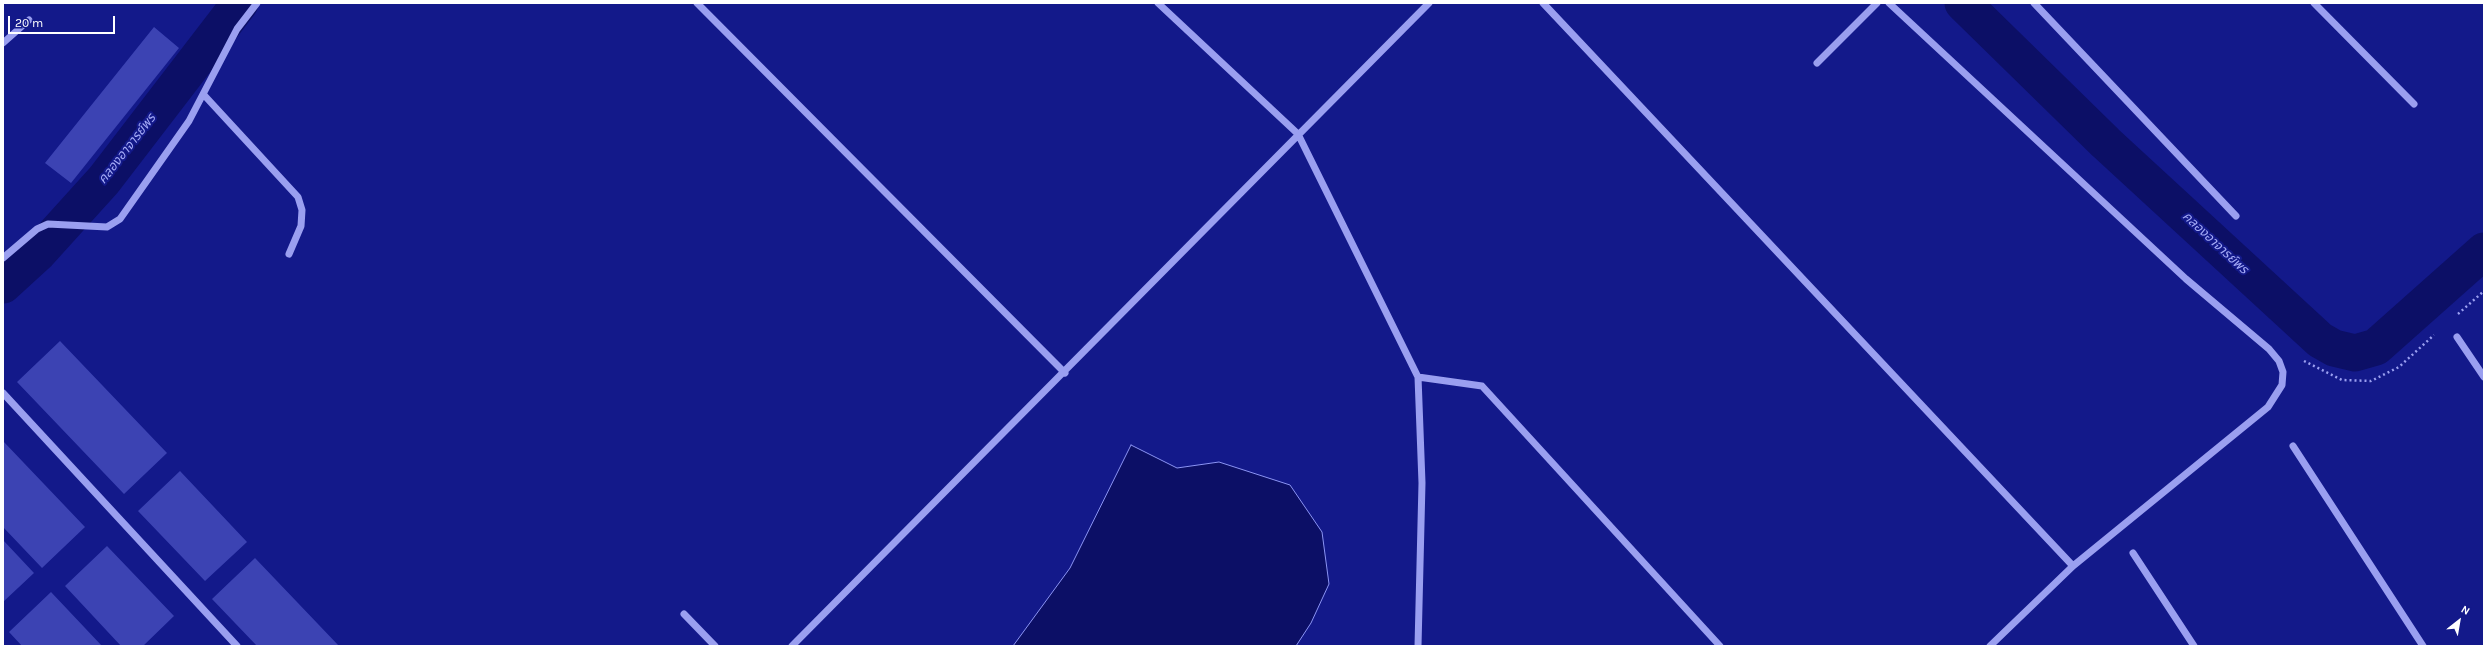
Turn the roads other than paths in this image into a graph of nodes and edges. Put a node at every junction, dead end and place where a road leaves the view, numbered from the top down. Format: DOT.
graph roads {
  1 [pos="257,3"];
  2 [pos="697,3"];
  3 [pos="1158,3"];
  4 [pos="1429,3"];
  5 [pos="1543,3"];
  6 [pos="1877,3"];
  7 [pos="1889,3"];
  8 [pos="2034,3"];
  9 [pos="2314,3"];
  10 [pos="29,20"];
  11 [pos="3,43"];
  12 [pos="1817,63"];
  13 [pos="204,95"];
  14 [pos="2414,104"];
  15 [pos="1298,134"];
  16 [pos="2236,216"];
  17 [pos="289,254"];
  18 [pos="3,258"];
  19 [pos="2458,337"];
  20 [pos="1065,373"];
  21 [pos="1418,377"];
  22 [pos="2484,377"];
  23 [pos="3,393"];
  24 [pos="2293,446"];
  25 [pos="2132,553"];
  26 [pos="2073,566"];
  27 [pos="684,614"];
  28 [pos="237,646"];
  29 [pos="714,646"];
  30 [pos="792,646"];
  31 [pos="1418,646"];
  32 [pos="1720,646"];
  33 [pos="1990,646"];
  34 [pos="2194,646"];
  35 [pos="2423,646"];
  1 -- 13 [label="street"];
  2 -- 20 [label="street"];
  3 -- 15 [label="street"];
  4 -- 15 [label="street"];
  5 -- 26 [label="street"];
  6 -- 12 [label="street"];
  7 -- 26 [label="street"];
  8 -- 16 [label="street"];
  9 -- 14 [label="street"];
  10 -- 11 [label="street"];
  13 -- 17 [label="street"];
  13 -- 18 [label="street"];
  15 -- 20 [label="street"];
  15 -- 21 [label="street"];
  19 -- 22 [label="street"];
  20 -- 30 [label="street"];
  21 -- 31 [label="street"];
  21 -- 32 [label="street"];
  23 -- 28 [label="street"];
  24 -- 35 [label="street"];
  25 -- 34 [label="street"];
  26 -- 33 [label="street"];
  27 -- 29 [label="street"];
}
